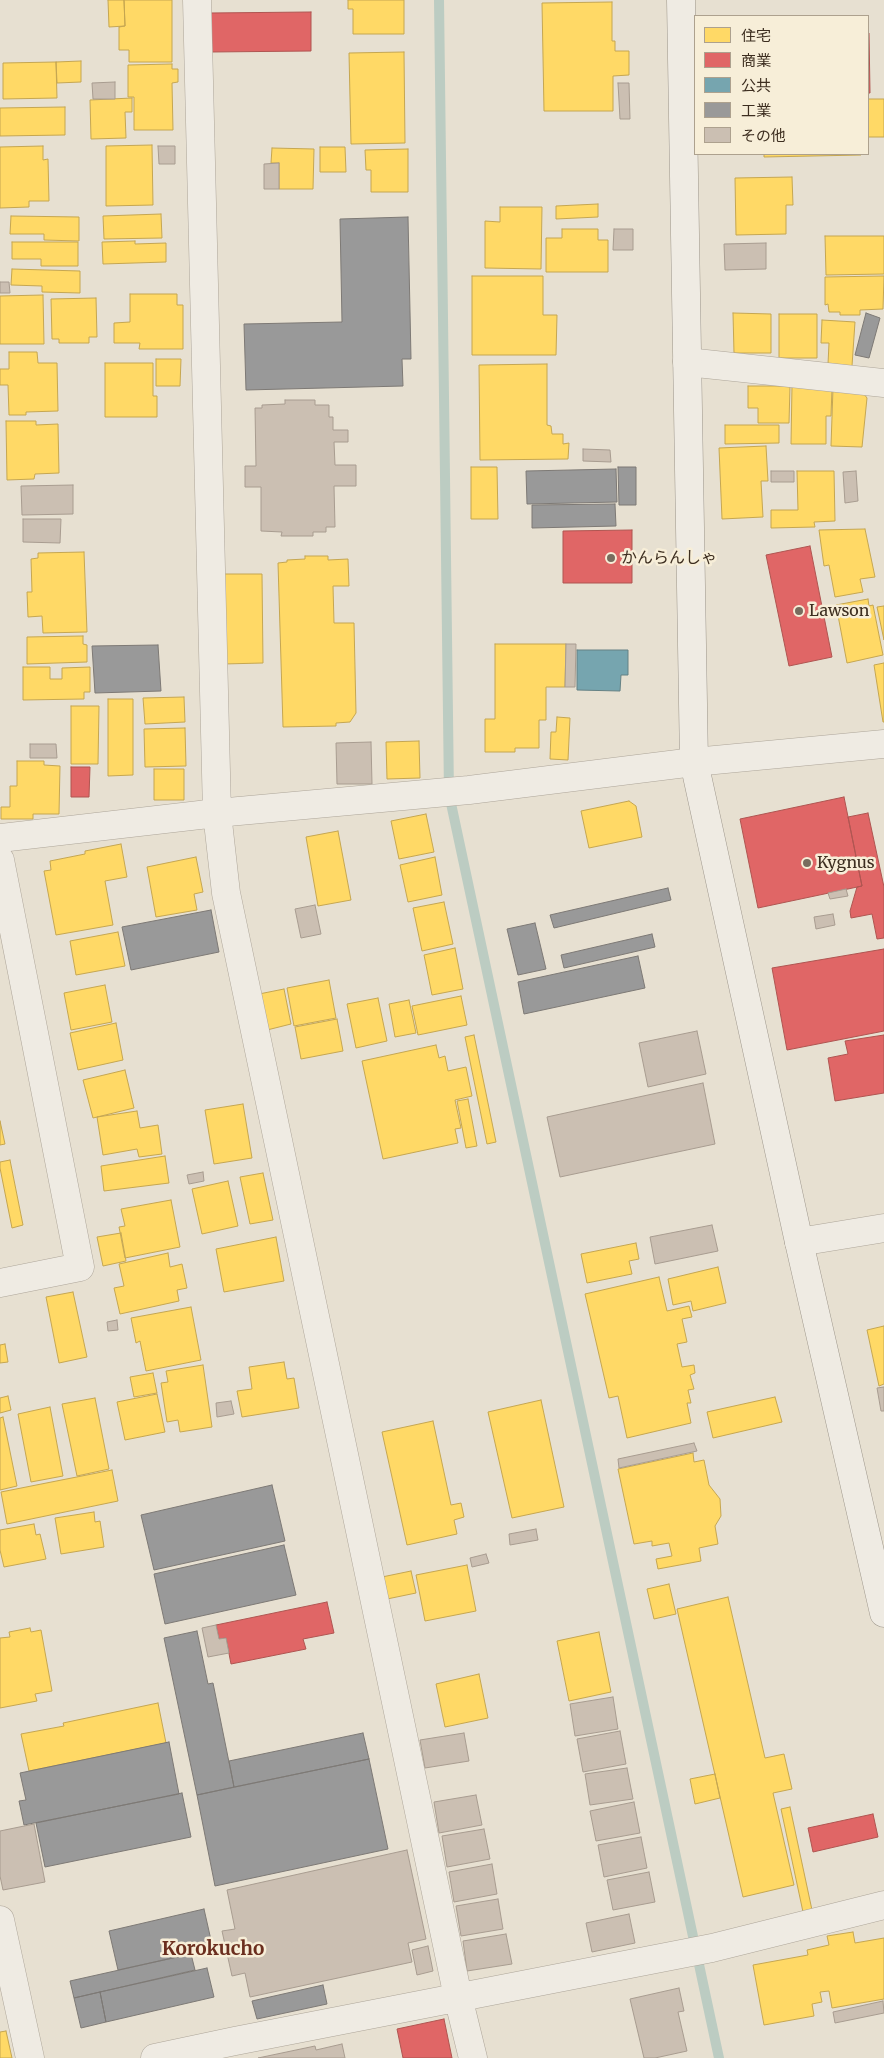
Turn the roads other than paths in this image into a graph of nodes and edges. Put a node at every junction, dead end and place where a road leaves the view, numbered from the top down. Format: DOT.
graph roads {
  1 [pos="197,0"];
  2 [pos="681,0"];
  3 [pos="688,362"];
  4 [pos="884,383"];
  5 [pos="884,744"];
  6 [pos="694,762"];
  7 [pos="217,813"];
  8 [pos="0,838"];
  9 [pos="0,860"];
  10 [pos="884,1228"];
  11 [pos="799,1242"];
  12 [pos="0,1283"];
  13 [pos="884,1613"];
  14 [pos="884,1905"];
  15 [pos="0,1920"];
  16 [pos="458,1997"];
  17 [pos="30,2058"];
  18 [pos="155,2058"];
  19 [pos="473,2058"];
  1 -- 7 [label="street"];
  2 -- 3 [label="street"];
  3 -- 4 [label="street"];
  3 -- 6 [label="street"];
  5 -- 6 [label="street"];
  6 -- 7 [label="street"];
  6 -- 11 [label="street"];
  7 -- 8 [label="street"];
  7 -- 16 [label="street"];
  9 -- 12 [label="street"];
  10 -- 11 [label="street"];
  11 -- 13 [label="street"];
  14 -- 16 [label="street"];
  15 -- 17 [label="street"];
  16 -- 18 [label="street"];
  16 -- 19 [label="street"];
}
